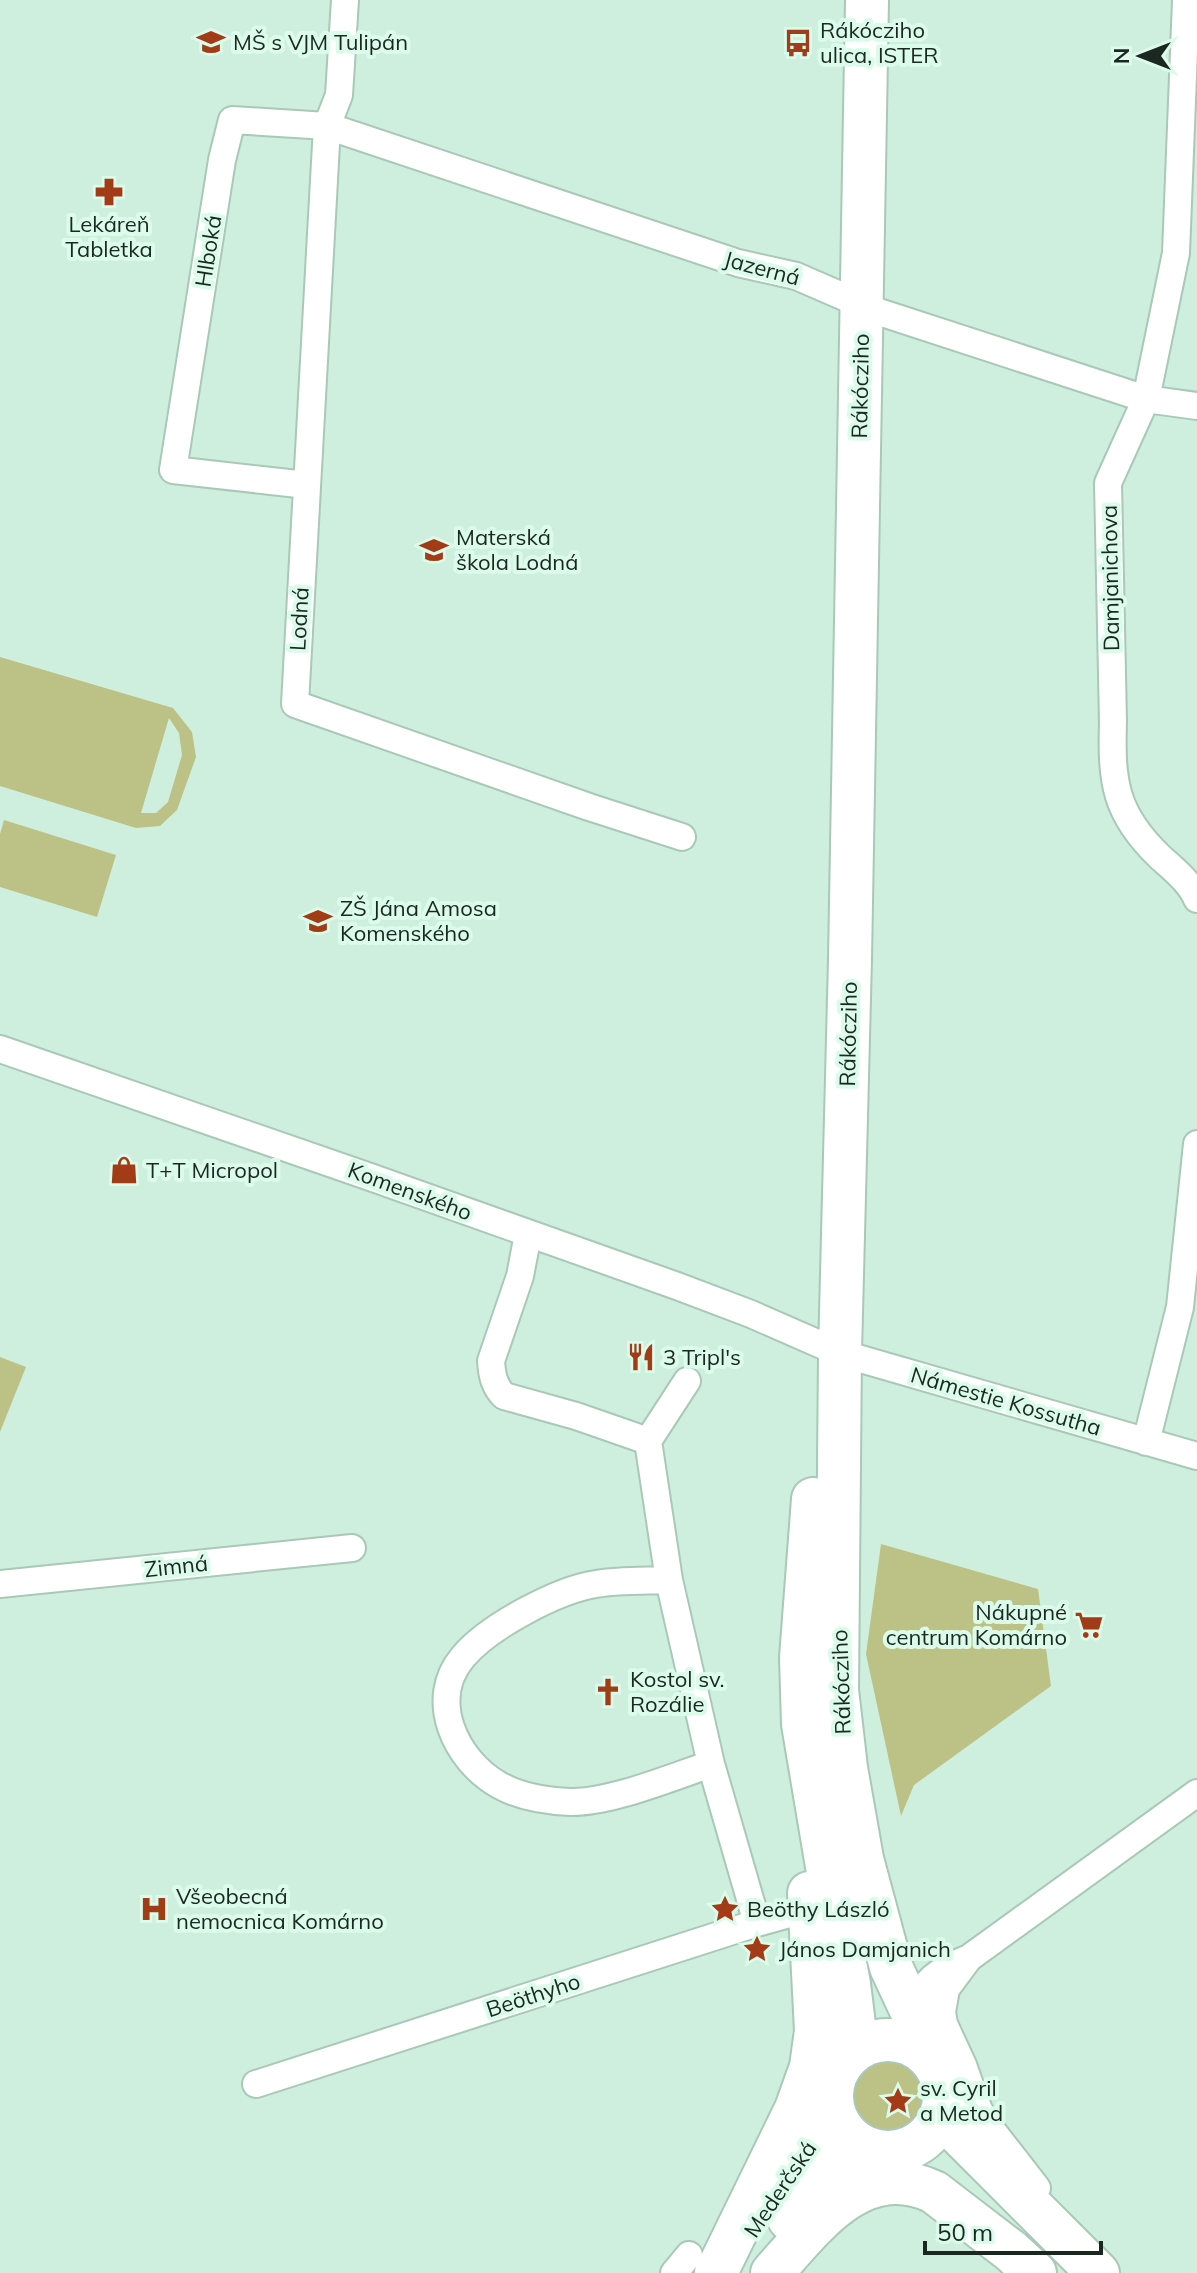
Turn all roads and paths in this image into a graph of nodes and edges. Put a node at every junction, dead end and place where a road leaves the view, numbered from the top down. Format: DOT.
graph roads {
  1 [pos="345,0"];
  2 [pos="840,0"];
  3 [pos="867,0"];
  4 [pos="1186,0"];
  5 [pos="327,126"];
  6 [pos="1186,252"];
  7 [pos="848,299"];
  8 [pos="1146,399"];
  9 [pos="1197,406"];
  10 [pos="307,485"];
  11 [pos="682,837"];
  12 [pos="1197,899"];
  13 [pos="0,1049"];
  14 [pos="1197,1144"];
  15 [pos="528,1234"];
  16 [pos="828,1348"];
  17 [pos="687,1381"];
  18 [pos="648,1441"];
  19 [pos="1146,1442"];
  20 [pos="1197,1456"];
  21 [pos="352,1548"];
  22 [pos="669,1580"];
  23 [pos="0,1584"];
  24 [pos="803,1724"];
  25 [pos="711,1764"];
  26 [pos="1197,1793"];
  27 [pos="811,1908"];
  28 [pos="757,1923"];
  29 [pos="969,1958"];
  30 [pos="912,2012"];
  31 [pos="857,2049"];
  32 [pos="927,2055"];
  33 [pos="256,2084"];
  34 [pos="832,2101"];
  35 [pos="930,2130"];
  36 [pos="861,2145"];
  37 [pos="700,2268"];
  38 [pos="753,2273"];
  39 [pos="772,2273"];
  40 [pos="1035,2273"];
  41 [pos="1042,2273"];
  42 [pos="1100,2273"];
  1 -- 5 [label="street"];
  2 -- 7 [label="main road, Rákócziho"];
  3 -- 7 [label="main road, Rákócziho"];
  4 -- 6 [label="street, Damjanichova"];
  5 -- 7 [label="street, Jazerná"];
  5 -- 10 [label="street, Lodná"];
  5 -- 10 [label="street, Hlboká"];
  6 -- 8 [label="street, Damjanichova"];
  7 -- 8 [label="street, Jazerná"];
  7 -- 16 [label="main road, Rákócziho"];
  8 -- 9 [label="street, Jazerná"];
  8 -- 12 [label="street, Damjanichova"];
  10 -- 11 [label="street, Lodná"];
  13 -- 15 [label="street, Komenského"];
  14 -- 19 [label="street"];
  15 -- 16 [label="street, Komenského"];
  15 -- 18 [label="street"];
  16 -- 19 [label="street, Námestie Kossutha"];
  16 -- 24 [label="main road, Rákócziho"];
  16 -- 30 [label="main road, Rákócziho"];
  17 -- 18 [label="street"];
  18 -- 22 [label="street"];
  19 -- 20 [label="street, Námestie Kossutha"];
  21 -- 23 [label="street, Zimná"];
  22 -- 25 [label="street"];
  22 -- 25 [label="street"];
  24 -- 27 [label="main road"];
  24 -- 31 [label="main road, Rákócziho"];
  25 -- 28 [label="street"];
  26 -- 29 [label="street"];
  27 -- 28 [label="street, Beöthyho"];
  27 -- 37 [label="main road"];
  28 -- 33 [label="street, Beöthyho"];
  29 -- 30 [label="street"];
  29 -- 42 [label="street"];
  30 -- 32 [label="main road, Rákócziho"];
  31 -- 32 [label="main road"];
  31 -- 34 [label="main road"];
  32 -- 35 [label="main road"];
  34 -- 36 [label="main road"];
  34 -- 37 [label="main road, Mederčská"];
  35 -- 36 [label="main road"];
  35 -- 41 [label="main road"];
  35 -- 42 [label="main road"];
  36 -- 38 [label="main road, Mederčská"];
  39 -- 40 [label="main road"];
}
